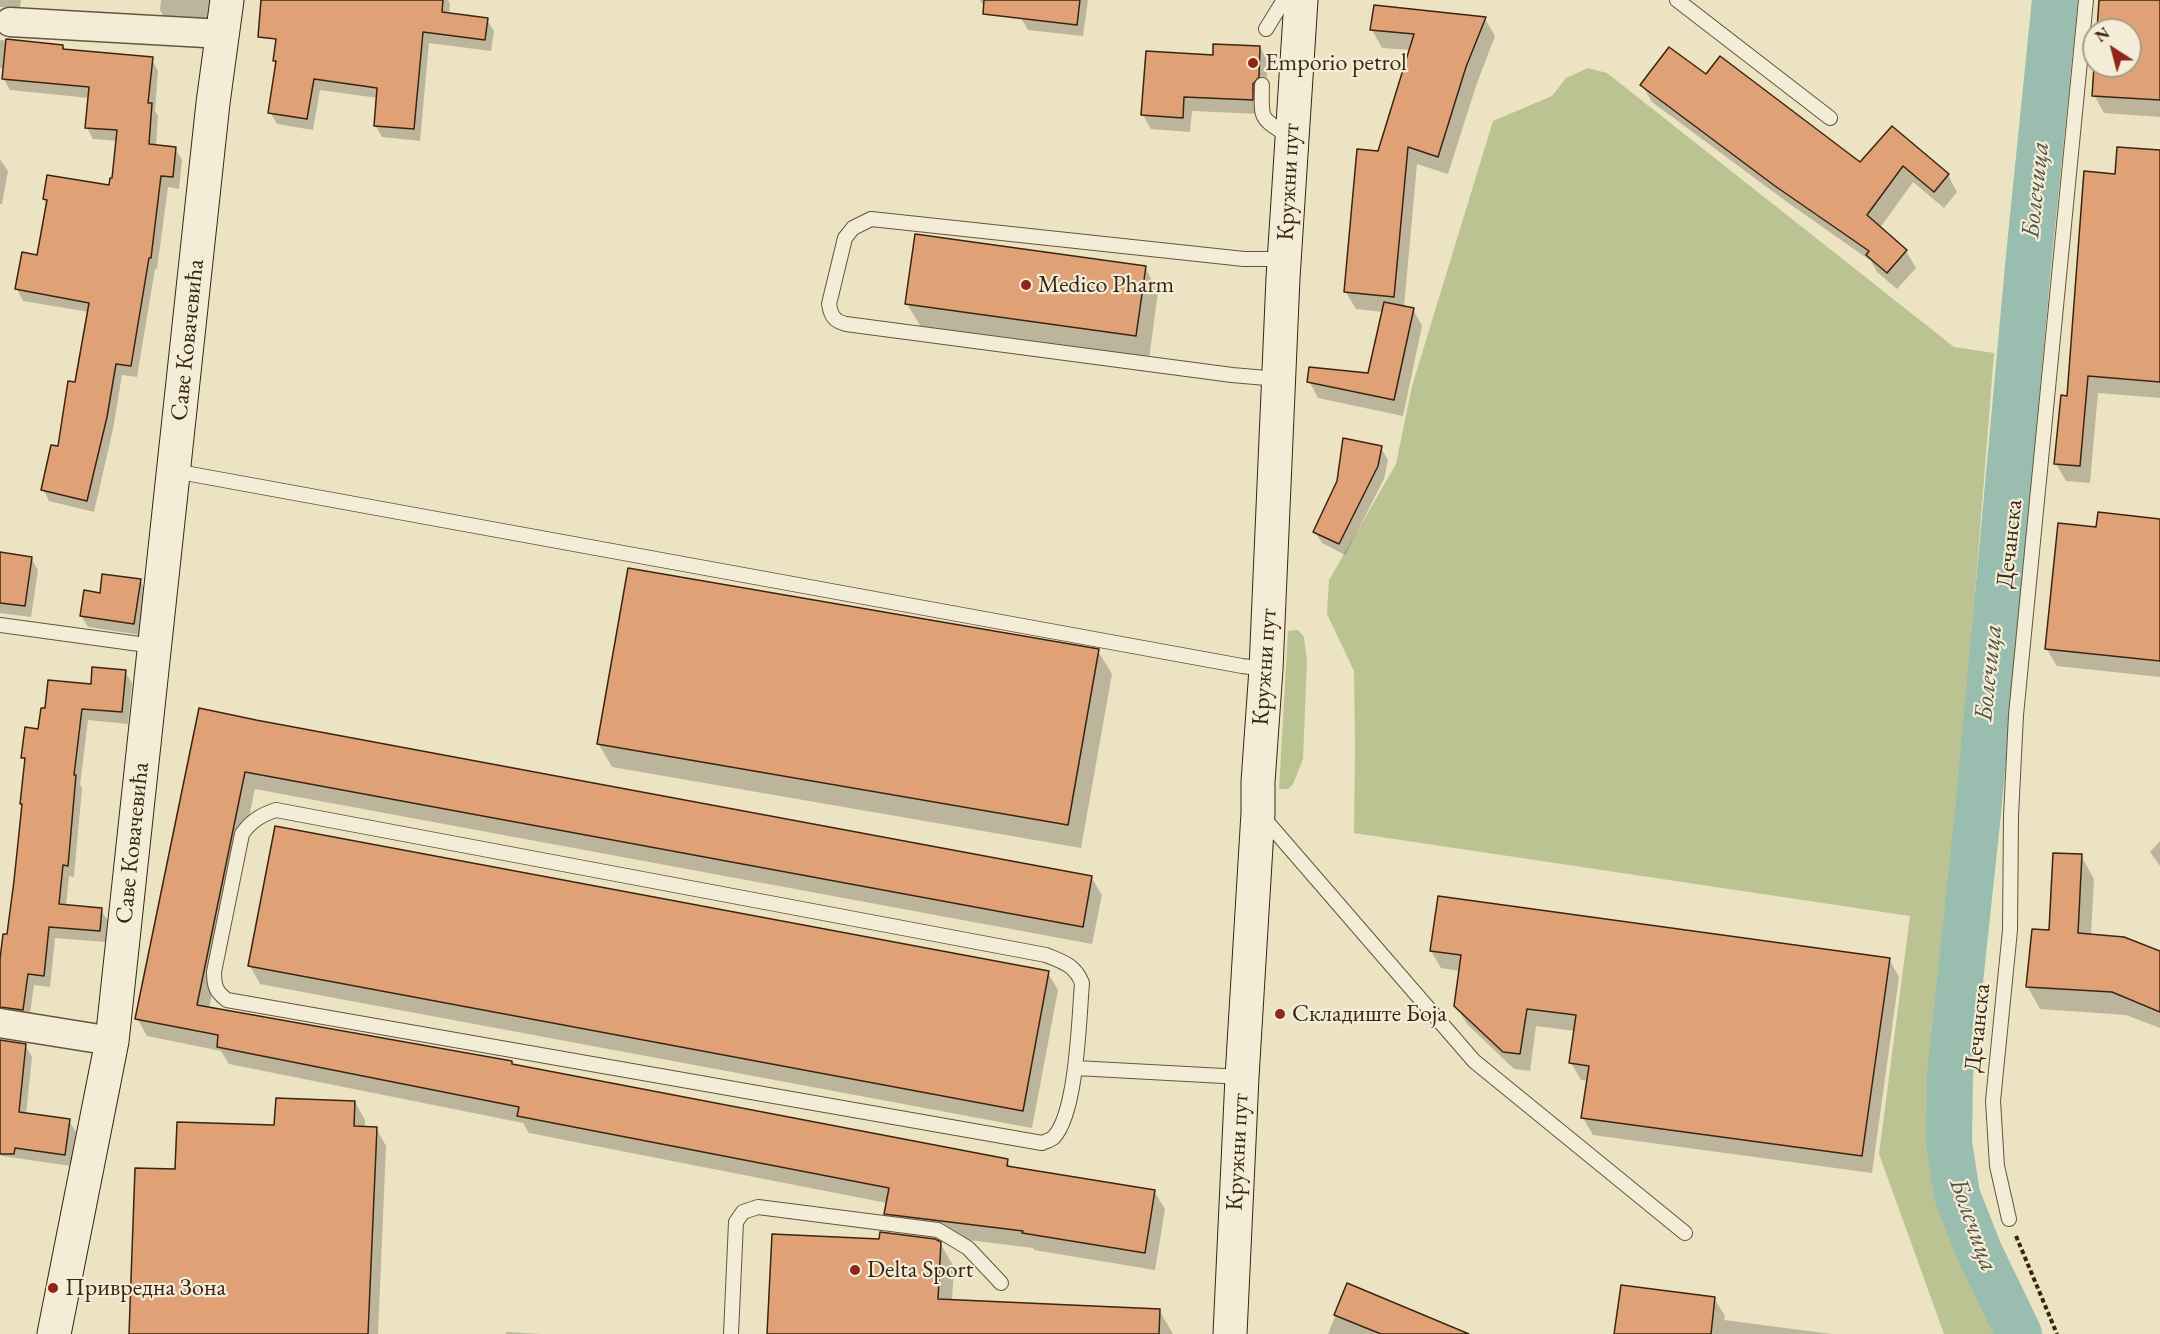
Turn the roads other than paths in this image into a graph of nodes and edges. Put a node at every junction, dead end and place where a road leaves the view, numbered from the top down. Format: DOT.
graph roads {
  1 [pos="227,0"];
  2 [pos="1288,0"];
  3 [pos="1300,0"];
  4 [pos="1677,0"];
  5 [pos="2086,0"];
  6 [pos="10,22"];
  7 [pos="1266,29"];
  8 [pos="223,34"];
  9 [pos="1262,85"];
  10 [pos="1830,118"];
  11 [pos="1291,138"];
  12 [pos="1284,259"];
  13 [pos="1280,379"];
  14 [pos="174,471"];
  15 [pos="0,625"];
  16 [pos="154,646"];
  17 [pos="1266,669"];
  18 [pos="1258,813"];
  19 [pos="0,1023"];
  20 [pos="112,1041"];
  21 [pos="1076,1068"];
  22 [pos="1242,1077"];
  23 [pos="2009,1219"];
  24 [pos="1685,1233"];
  25 [pos="1001,1283"];
  26 [pos="54,1334"];
  27 [pos="731,1334"];
  28 [pos="1230,1334"];
  1 -- 8 [label="street, Саве Ковачевића"];
  2 -- 7 [label="lane"];
  3 -- 11 [label="street, Кружни пут"];
  4 -- 10 [label="lane"];
  5 -- 23 [label="lane, Дечанска"];
  6 -- 8 [label="street"];
  8 -- 14 [label="street, Саве Ковачевића"];
  9 -- 11 [label="lane"];
  11 -- 12 [label="street, Кружни пут"];
  12 -- 13 [label="street, Кружни пут"];
  12 -- 13 [label="lane"];
  13 -- 17 [label="street, Кружни пут"];
  14 -- 16 [label="street, Саве Ковачевића"];
  14 -- 17 [label="lane"];
  15 -- 16 [label="lane"];
  16 -- 20 [label="street, Саве Ковачевића"];
  17 -- 18 [label="street, Кружни пут"];
  18 -- 22 [label="street, Кружни пут"];
  18 -- 24 [label="lane"];
  19 -- 20 [label="street"];
  20 -- 26 [label="street, Саве Ковачевића"];
  21 -- 21 [label="lane"];
  21 -- 22 [label="lane"];
  22 -- 28 [label="street, Кружни пут"];
  25 -- 27 [label="lane"];
}
